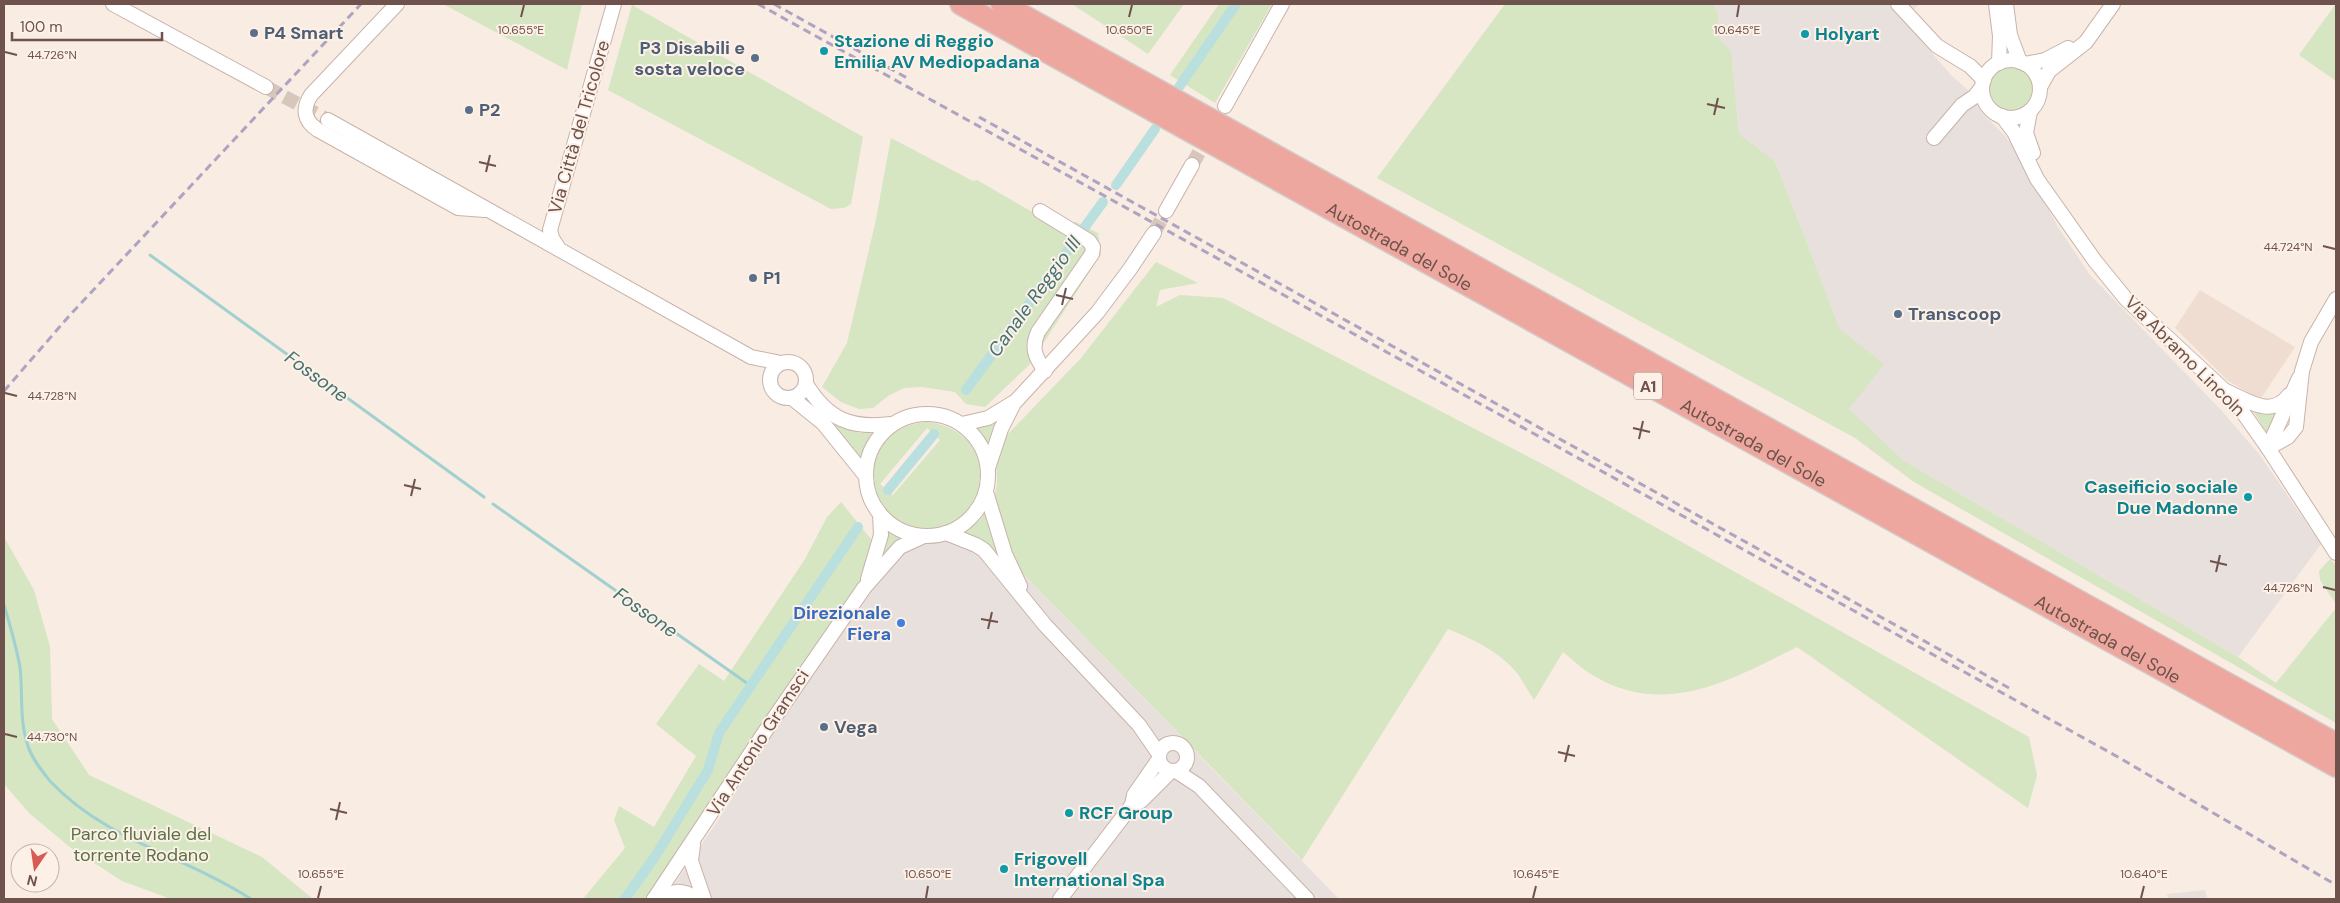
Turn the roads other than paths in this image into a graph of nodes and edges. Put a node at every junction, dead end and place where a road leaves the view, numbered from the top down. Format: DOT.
graph roads {
  1 [pos="113,4"];
  2 [pos="397,4"];
  3 [pos="614,4"];
  4 [pos="961,4"];
  5 [pos="1002,4"];
  6 [pos="1282,4"];
  7 [pos="1898,4"];
  8 [pos="1996,4"];
  9 [pos="2006,4"];
  10 [pos="2113,4"];
  11 [pos="2090,35"];
  12 [pos="1928,36"];
  13 [pos="2023,63"];
  14 [pos="1998,64"];
  15 [pos="1983,83"];
  16 [pos="266,87"];
  17 [pos="2040,87"];
  18 [pos="1962,105"];
  19 [pos="1225,106"];
  20 [pos="2030,111"];
  21 [pos="1997,113"];
  22 [pos="328,120"];
  23 [pos="1934,138"];
  24 [pos="1192,165"];
  25 [pos="2045,188"];
  26 [pos="488,210"];
  27 [pos="1040,211"];
  28 [pos="1166,211"];
  29 [pos="1154,233"];
  30 [pos="559,250"];
  31 [pos="2336,300"];
  32 [pos="751,357"];
  33 [pos="781,363"];
  34 [pos="1045,371"];
  35 [pos="2302,371"];
  36 [pos="770,383"];
  37 [pos="806,384"];
  38 [pos="2223,389"];
  39 [pos="2292,390"];
  40 [pos="792,398"];
  41 [pos="1016,401"];
  42 [pos="892,424"];
  43 [pos="962,424"];
  44 [pos="2272,454"];
  45 [pos="988,469"];
  46 [pos="866,475"];
  47 [pos="986,492"];
  48 [pos="880,514"];
  49 [pos="946,533"];
  50 [pos="924,536"];
  51 [pos="2336,553"];
  52 [pos="864,588"];
  53 [pos="1031,609"];
  54 [pos="1139,725"];
  55 [pos="1168,743"];
  56 [pos="2336,744"];
  57 [pos="1159,757"];
  58 [pos="1188,759"];
  59 [pos="2336,766"];
  60 [pos="1173,771"];
  61 [pos="1199,786"];
  62 [pos="1132,805"];
  63 [pos="693,842"];
  64 [pos="675,868"];
  65 [pos="695,872"];
  66 [pos="692,896"];
  67 [pos="654,899"];
  68 [pos="704,899"];
  69 [pos="1060,899"];
  70 [pos="1307,899"];
  1 -- 16 [label="street"];
  2 -- 26 [label="street"];
  3 -- 30 [label="street, Via Città del Tricolore"];
  4 -- 59 [label="highway, Autostrada del Sole / A1"];
  5 -- 56 [label="highway, Autostrada del Sole / A1"];
  6 -- 19 [label="street"];
  7 -- 12 [label="street"];
  8 -- 14 [label="street"];
  9 -- 13 [label="street"];
  10 -- 11 [label="street"];
  11 -- 13 [label="street"];
  11 -- 17 [label="street"];
  12 -- 14 [label="street"];
  12 -- 15 [label="street"];
  13 -- 14 [label="street"];
  13 -- 17 [label="street"];
  14 -- 15 [label="street"];
  15 -- 18 [label="street"];
  15 -- 21 [label="street"];
  17 -- 20 [label="street"];
  18 -- 21 [label="street"];
  18 -- 23 [label="street"];
  20 -- 21 [label="street"];
  20 -- 25 [label="street, Via Abramo Lincoln"];
  21 -- 25 [label="street, Via Abramo Lincoln"];
  22 -- 26 [label="street"];
  24 -- 28 [label="street"];
  25 -- 38 [label="street, Via Abramo Lincoln"];
  26 -- 30 [label="street"];
  27 -- 34 [label="street"];
  29 -- 34 [label="street, Via Antonio Gramsci"];
  30 -- 32 [label="street"];
  31 -- 35 [label="street"];
  32 -- 33 [label="street"];
  32 -- 36 [label="street"];
  33 -- 36 [label="street"];
  33 -- 37 [label="street"];
  34 -- 41 [label="street, Via Antonio Gramsci"];
  35 -- 39 [label="street"];
  35 -- 44 [label="street"];
  36 -- 40 [label="street"];
  37 -- 40 [label="street"];
  37 -- 42 [label="street"];
  38 -- 39 [label="street"];
  38 -- 44 [label="street, Via Abramo Lincoln"];
  39 -- 44 [label="street"];
  40 -- 46 [label="street"];
  41 -- 43 [label="street, Via Antonio Gramsci"];
  41 -- 45 [label="street, Via Antonio Gramsci"];
  42 -- 43 [label="street, Via Antonio Gramsci"];
  42 -- 46 [label="street, Via Antonio Gramsci"];
  43 -- 45 [label="street, Via Antonio Gramsci"];
  44 -- 51 [label="street, Via Abramo Lincoln"];
  45 -- 47 [label="street, Via Antonio Gramsci"];
  46 -- 48 [label="street, Via Antonio Gramsci"];
  47 -- 49 [label="street, Via Antonio Gramsci"];
  47 -- 53 [label="street"];
  48 -- 50 [label="street, Via Antonio Gramsci"];
  48 -- 52 [label="street, Via Antonio Gramsci"];
  49 -- 50 [label="street, Via Antonio Gramsci"];
  49 -- 53 [label="street"];
  50 -- 52 [label="street, Via Antonio Gramsci"];
  52 -- 63 [label="street, Via Antonio Gramsci"];
  53 -- 54 [label="street"];
  54 -- 55 [label="street"];
  54 -- 57 [label="street"];
  55 -- 57 [label="street"];
  55 -- 58 [label="street"];
  57 -- 60 [label="street"];
  57 -- 62 [label="street"];
  58 -- 60 [label="street"];
  58 -- 61 [label="street"];
  60 -- 61 [label="street"];
  60 -- 62 [label="street"];
  61 -- 70 [label="street"];
  62 -- 69 [label="street"];
  63 -- 64 [label="street, Via Antonio Gramsci"];
  63 -- 65 [label="street"];
  64 -- 65 [label="street"];
  64 -- 66 [label="street"];
  64 -- 67 [label="street, Via Antonio Gramsci"];
  65 -- 68 [label="street"];
  66 -- 67 [label="street"];
}
